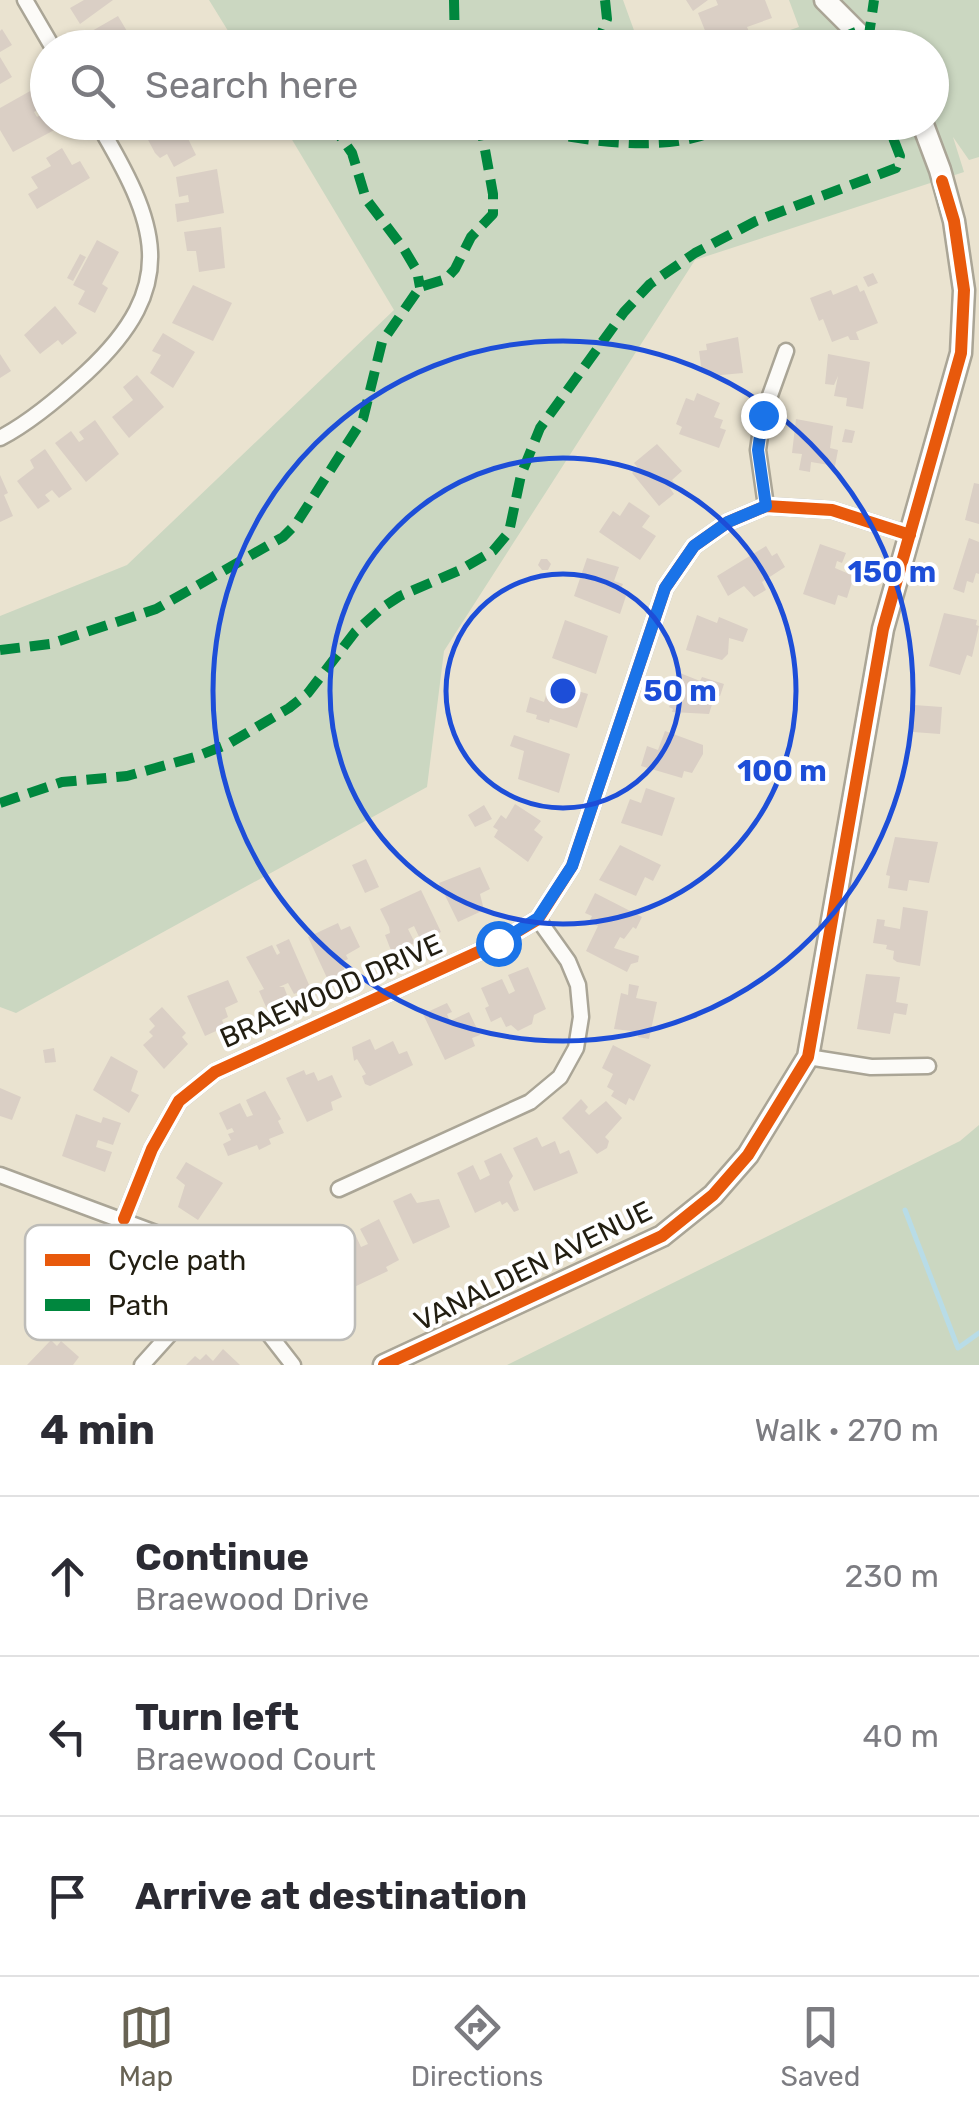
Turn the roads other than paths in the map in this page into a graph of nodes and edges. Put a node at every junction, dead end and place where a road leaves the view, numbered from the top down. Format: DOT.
graph roads {
  1 [pos="25,0"];
  2 [pos="824,0"];
  3 [pos="42,30"];
  4 [pos="855,30"];
  5 [pos="107,140"];
  6 [pos="930,140"];
  7 [pos="786,352"];
  8 [pos="0,438"];
  9 [pos="766,506"];
  10 [pos="910,534"];
  11 [pos="538,918"];
  12 [pos="808,1057"];
  13 [pos="928,1066"];
  14 [pos="0,1175"];
  15 [pos="339,1189"];
  16 [pos="124,1219"];
  17 [pos="138,1225"];
  18 [pos="164,1340"];
  19 [pos="274,1340"];
  20 [pos="142,1365"];
  21 [pos="293,1365"];
  22 [pos="384,1365"];
  1 -- 3 [label="street"];
  2 -- 4 [label="main road"];
  5 -- 8 [label="street"];
  6 -- 10 [label="main road, VANALDEN AVENUE"];
  7 -- 9 [label="street"];
  9 -- 10 [label="street, BRAEWOOD DRIVE"];
  9 -- 11 [label="street, BRAEWOOD DRIVE"];
  10 -- 12 [label="main road, VANALDEN AVENUE"];
  11 -- 15 [label="street"];
  11 -- 16 [label="street, BRAEWOOD DRIVE"];
  12 -- 13 [label="street"];
  12 -- 22 [label="main road, VANALDEN AVENUE"];
  14 -- 16 [label="street"];
  16 -- 17 [label="street"];
  18 -- 20 [label="street"];
  19 -- 21 [label="street"];
}
